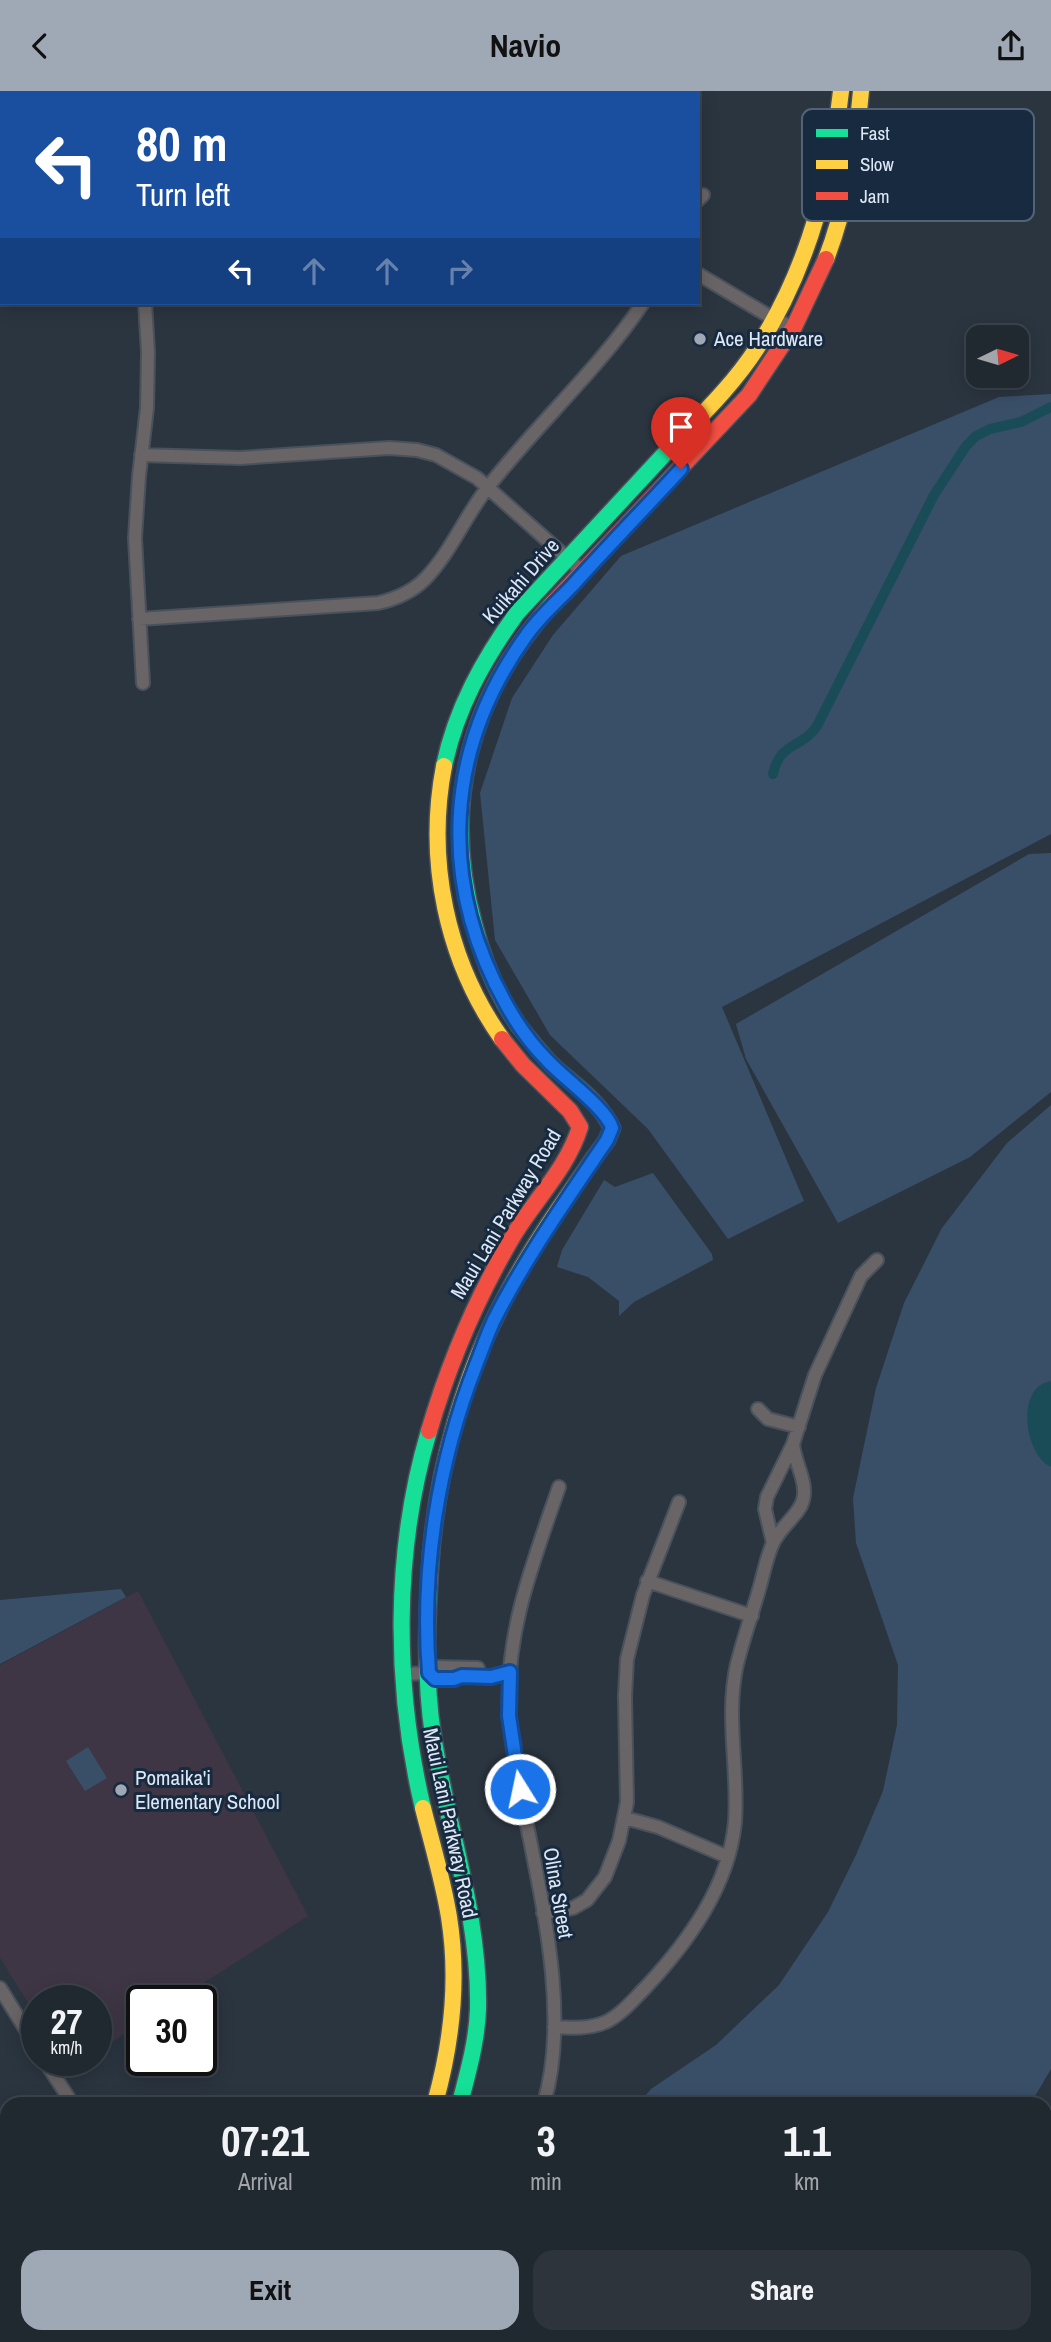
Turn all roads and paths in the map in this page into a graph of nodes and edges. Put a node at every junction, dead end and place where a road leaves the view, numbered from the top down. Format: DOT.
graph roads {
  1 [pos="841,91"];
  2 [pos="861,91"];
  3 [pos="839,109"];
  4 [pos="859,109"];
  5 [pos="814,221"];
  6 [pos="837,221"];
  7 [pos="700,275"];
  8 [pos="145,305"];
  9 [pos="642,305"];
  10 [pos="774,319"];
  11 [pos="794,328"];
  12 [pos="141,455"];
  13 [pos="487,488"];
  14 [pos="568,558"];
  15 [pos="584,573"];
  16 [pos="139,619"];
  17 [pos="143,683"];
  18 [pos="580,1127"];
  19 [pos="612,1128"];
  20 [pos="877,1260"];
  21 [pos="758,1409"];
  22 [pos="799,1427"];
  23 [pos="793,1444"];
  24 [pos="559,1487"];
  25 [pos="679,1502"];
  26 [pos="773,1543"];
  27 [pos="647,1581"];
  28 [pos="752,1616"];
  29 [pos="506,1672"];
  30 [pos="429,1673"];
  31 [pos="404,1674"];
  32 [pos="625,1818"];
  33 [pos="728,1857"];
  34 [pos="543,1913"];
  35 [pos="0,1989"];
  36 [pos="21,2022"];
  37 [pos="554,2027"];
  38 [pos="54,2076"];
  39 [pos="68,2097"];
  40 [pos="436,2097"];
  41 [pos="462,2097"];
  42 [pos="545,2097"];
  1 -- 3 [label="main road, Kuikahi Drive"];
  2 -- 4 [label="main road, Kuikahi Drive"];
  5 -- 10 [label="main road, Kuikahi Drive"];
  6 -- 11 [label="main road, Kuikahi Drive"];
  7 -- 10 [label="street"];
  8 -- 12 [label="street"];
  9 -- 13 [label="street"];
  10 -- 11 [label="street"];
  10 -- 14 [label="main road, Kuikahi Drive"];
  11 -- 15 [label="main road, Kuikahi Drive"];
  12 -- 13 [label="street"];
  12 -- 16 [label="street"];
  13 -- 14 [label="street"];
  13 -- 16 [label="street"];
  14 -- 15 [label="street"];
  14 -- 18 [label="main road, Kuikahi Drive"];
  15 -- 19 [label="main road, Kuikahi Drive"];
  16 -- 17 [label="street"];
  18 -- 31 [label="main road, Maui Lani Parkway Road"];
  19 -- 30 [label="main road, Maui Lani Parkway Road"];
  20 -- 22 [label="street"];
  21 -- 22 [label="street"];
  22 -- 23 [label="street"];
  23 -- 26 [label="street"];
  23 -- 26 [label="street"];
  24 -- 29 [label="street, Olina Street"];
  25 -- 27 [label="street"];
  26 -- 28 [label="street"];
  27 -- 28 [label="street"];
  27 -- 32 [label="street"];
  28 -- 33 [label="street"];
  29 -- 30 [label="street"];
  29 -- 34 [label="street, Olina Street"];
  30 -- 31 [label="street"];
  30 -- 41 [label="main road, Maui Lani Parkway Road"];
  31 -- 40 [label="main road, Maui Lani Parkway Road"];
  32 -- 33 [label="street"];
  32 -- 34 [label="street"];
  33 -- 37 [label="street"];
  34 -- 37 [label="street, Olina Street"];
  35 -- 36 [label="street"];
  37 -- 42 [label="street, Olina Street"];
  38 -- 39 [label="street"];
}
